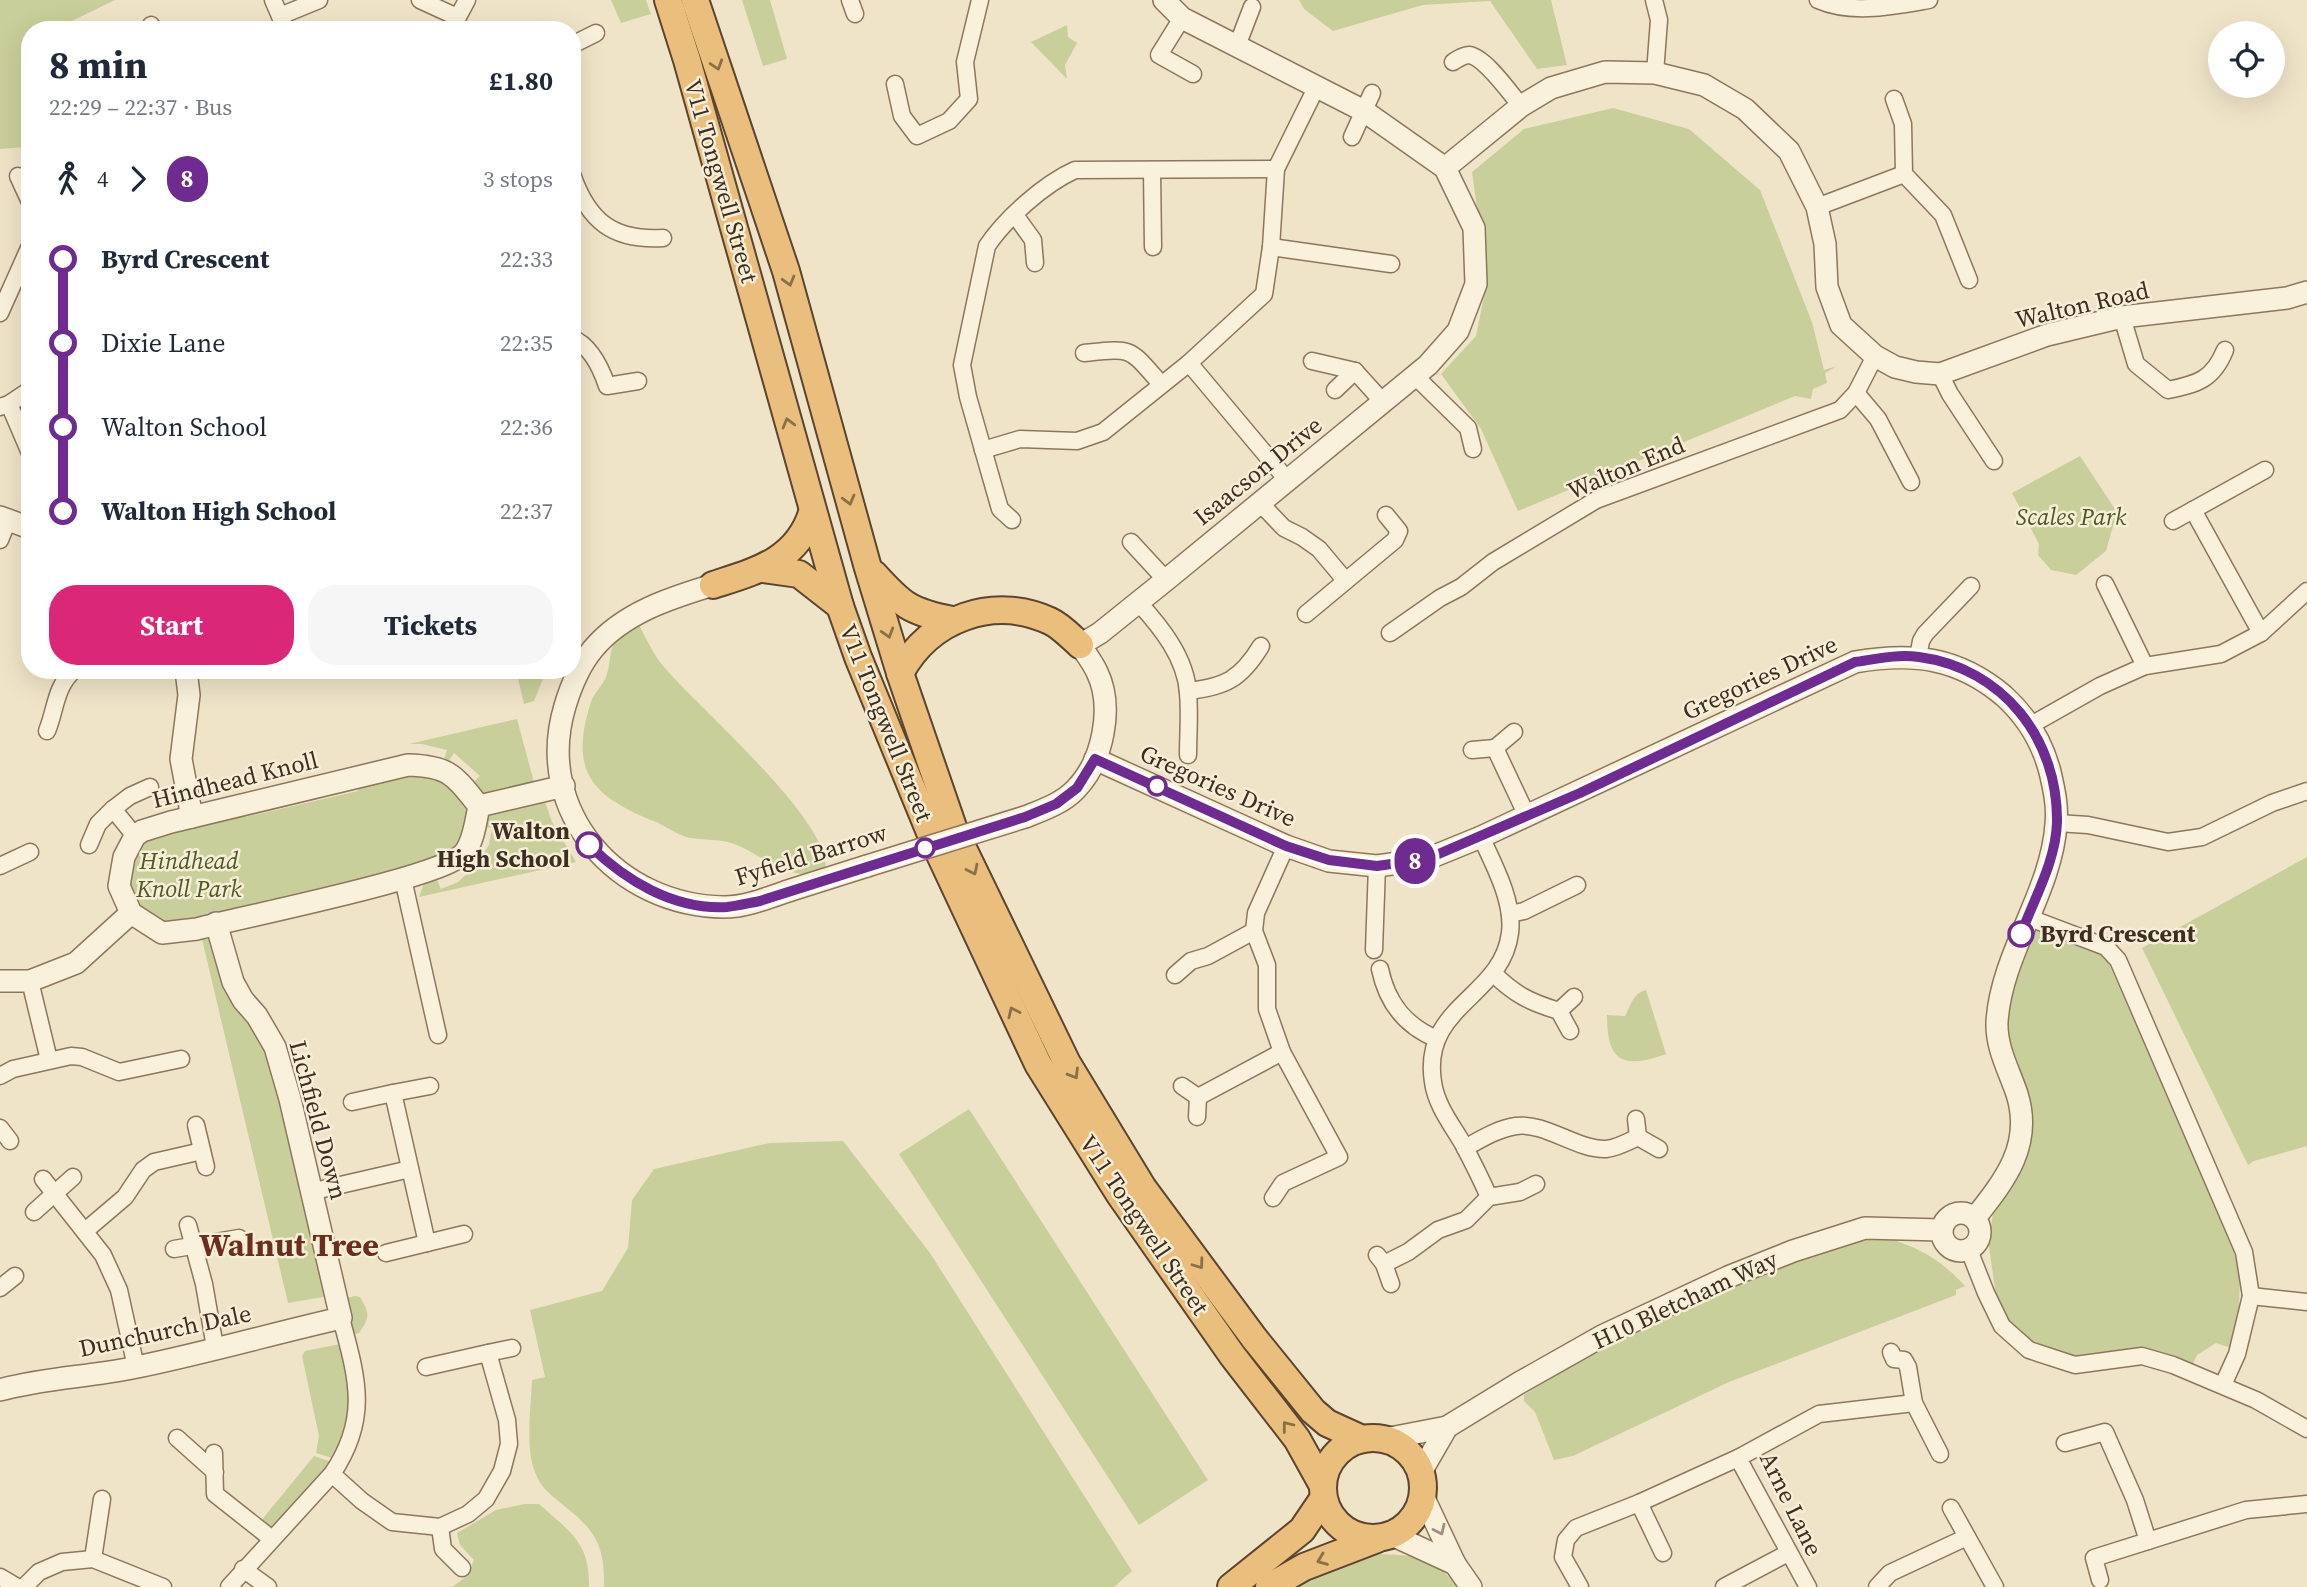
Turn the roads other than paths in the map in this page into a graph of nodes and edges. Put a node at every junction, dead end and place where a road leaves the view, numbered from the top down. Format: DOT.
graph roads {
  1 [pos="273,0"];
  2 [pos="319,0"];
  3 [pos="420,0"];
  4 [pos="467,0"];
  5 [pos="668,0"];
  6 [pos="695,0"];
  7 [pos="980,0"];
  8 [pos="1164,0"];
  9 [pos="1654,0"];
  10 [pos="1818,0"];
  11 [pos="1929,0"];
  12 [pos="1252,7"];
  13 [pos="1182,18"];
  14 [pos="282,21"];
  15 [pos="286,21"];
  16 [pos="450,21"];
  17 [pos="456,21"];
  18 [pos="596,33"];
  19 [pos="581,40"];
  20 [pos="1237,46"];
  21 [pos="1453,62"];
  22 [pos="1655,73"];
  23 [pos="1193,75"];
  24 [pos="895,84"];
  25 [pos="1317,86"];
  26 [pos="1894,99"];
  27 [pos="1368,102"];
  28 [pos="1521,106"];
  29 [pos="1352,137"];
  30 [pos="1445,168"];
  31 [pos="1276,169"];
  32 [pos="1152,170"];
  33 [pos="1904,174"];
  34 [pos="18,176"];
  35 [pos="21,182"];
  36 [pos="581,195"];
  37 [pos="1817,206"];
  38 [pos="1015,215"];
  39 [pos="663,238"];
  40 [pos="1153,247"];
  41 [pos="1271,247"];
  42 [pos="1035,263"];
  43 [pos="1381,267"];
  44 [pos="21,277"];
  45 [pos="1969,280"];
  46 [pos="2307,292"];
  47 [pos="0,313"];
  48 [pos="2122,317"];
  49 [pos="581,344"];
  50 [pos="2225,350"];
  51 [pos="1084,353"];
  52 [pos="1875,356"];
  53 [pos="1312,361"];
  54 [pos="1189,363"];
  55 [pos="1355,371"];
  56 [pos="1940,374"];
  57 [pos="1415,376"];
  58 [pos="638,381"];
  59 [pos="1161,384"];
  60 [pos="1335,390"];
  61 [pos="1856,393"];
  62 [pos="21,395"];
  63 [pos="1383,402"];
  64 [pos="5,405"];
  65 [pos="21,436"];
  66 [pos="1473,449"];
  67 [pos="983,450"];
  68 [pos="1994,461"];
  69 [pos="2265,470"];
  70 [pos="1287,481"];
  71 [pos="1911,482"];
  72 [pos="1260,503"];
  73 [pos="2193,510"];
  74 [pos="812,513"];
  75 [pos="1386,515"];
  76 [pos="1012,520"];
  77 [pos="2173,521"];
  78 [pos="3,526"];
  79 [pos="21,527"];
  80 [pos="1132,542"];
  81 [pos="868,568"];
  82 [pos="763,569"];
  83 [pos="1166,580"];
  84 [pos="1345,580"];
  85 [pos="2105,584"];
  86 [pos="713,585"];
  87 [pos="1971,586"];
  88 [pos="2307,591"];
  89 [pos="1138,602"];
  90 [pos="840,606"];
  91 [pos="1306,614"];
  92 [pos="952,620"];
  93 [pos="2261,632"];
  94 [pos="1390,633"];
  95 [pos="1080,645"];
  96 [pos="1261,646"];
  97 [pos="1918,657"];
  98 [pos="2145,666"];
  99 [pos="581,667"];
  100 [pos="900,673"];
  101 [pos="67,679"];
  102 [pos="187,679"];
  103 [pos="574,679"];
  104 [pos="1188,691"];
  105 [pos="2031,725"];
  106 [pos="47,731"];
  107 [pos="1514,732"];
  108 [pos="1495,748"];
  109 [pos="1472,750"];
  110 [pos="1188,755"];
  111 [pos="1095,759"];
  112 [pos="564,786"];
  113 [pos="150,787"];
  114 [pos="2307,790"];
  115 [pos="479,806"];
  116 [pos="113,809"];
  117 [pos="1527,816"];
  118 [pos="192,817"];
  119 [pos="2057,823"];
  120 [pos="135,836"];
  121 [pos="1481,837"];
  122 [pos="89,845"];
  123 [pos="1286,846"];
  124 [pos="30,852"];
  125 [pos="0,866"];
  126 [pos="1377,866"];
  127 [pos="403,879"];
  128 [pos="1577,885"];
  129 [pos="131,913"];
  130 [pos="1510,914"];
  131 [pos="2027,917"];
  132 [pos="216,923"];
  133 [pos="1254,931"];
  134 [pos="1374,950"];
  135 [pos="1380,970"];
  136 [pos="1493,973"];
  137 [pos="1175,975"];
  138 [pos="0,981"];
  139 [pos="30,981"];
  140 [pos="1574,998"];
  141 [pos="1559,1011"];
  142 [pos="1570,1031"];
  143 [pos="438,1035"];
  144 [pos="1437,1039"];
  145 [pos="1282,1052"];
  146 [pos="181,1059"];
  147 [pos="49,1060"];
  148 [pos="0,1076"];
  149 [pos="430,1086"];
  150 [pos="1182,1086"];
  151 [pos="393,1093"];
  152 [pos="1198,1097"];
  153 [pos="352,1102"];
  154 [pos="1197,1117"];
  155 [pos="1636,1119"];
  156 [pos="196,1125"];
  157 [pos="1637,1137"];
  158 [pos="1465,1148"];
  159 [pos="1659,1149"];
  160 [pos="410,1169"];
  161 [pos="74,1177"];
  162 [pos="43,1179"];
  163 [pos="1536,1184"];
  164 [pos="310,1192"];
  165 [pos="55,1194"];
  166 [pos="1489,1196"];
  167 [pos="1273,1198"];
  168 [pos="34,1213"];
  169 [pos="1975,1218"];
  170 [pos="188,1225"];
  171 [pos="1941,1230"];
  172 [pos="85,1231"];
  173 [pos="464,1234"];
  174 [pos="239,1238"];
  175 [pos="427,1243"];
  176 [pos="195,1247"];
  177 [pos="174,1250"];
  178 [pos="1969,1250"];
  179 [pos="386,1253"];
  180 [pos="15,1276"];
  181 [pos="1391,1284"];
  182 [pos="0,1288"];
  183 [pos="2251,1296"];
  184 [pos="2307,1302"];
  185 [pos="341,1318"];
  186 [pos="215,1347"];
  187 [pos="512,1348"];
  188 [pos="1891,1352"];
  189 [pos="488,1353"];
  190 [pos="136,1367"];
  191 [pos="426,1367"];
  192 [pos="2223,1385"];
  193 [pos="0,1390"];
  194 [pos="1914,1403"];
  195 [pos="1447,1427"];
  196 [pos="2307,1429"];
  197 [pos="177,1438"];
  198 [pos="1374,1439"];
  199 [pos="2065,1443"];
  200 [pos="214,1453"];
  201 [pos="1940,1454"];
  202 [pos="1738,1458"];
  203 [pos="215,1472"];
  204 [pos="332,1474"];
  205 [pos="1422,1484"];
  206 [pos="1323,1491"];
  207 [pos="102,1499"];
  208 [pos="1639,1503"];
  209 [pos="2307,1504"];
  210 [pos="1951,1508"];
  211 [pos="440,1527"];
  212 [pos="1384,1537"];
  213 [pos="1967,1537"];
  214 [pos="272,1539"];
  215 [pos="2148,1541"];
  216 [pos="1663,1553"];
  217 [pos="1788,1553"];
  218 [pos="93,1559"];
  219 [pos="1455,1564"];
  220 [pos="462,1568"];
  221 [pos="243,1569"];
  222 [pos="0,1577"];
  223 [pos="1261,1578"];
  224 [pos="2100,1580"];
  225 [pos="18,1587"];
  226 [pos="24,1587"];
  227 [pos="163,1587"];
  228 [pos="229,1587"];
  229 [pos="268,1587"];
  230 [pos="1231,1587"];
  231 [pos="1471,1587"];
  232 [pos="1580,1587"];
  233 [pos="1724,1587"];
  234 [pos="1808,1587"];
  235 [pos="1877,1587"];
  236 [pos="1995,1587"];
  1 -- 14 [label="street"];
  2 -- 15 [label="street"];
  3 -- 16 [label="street"];
  4 -- 17 [label="street"];
  74 -- 5 [label="highway, V11 Tongwell Street, one-way"];
  6 -- 81 [label="highway, V11 Tongwell Street, one-way"];
  7 -- 24 [label="street"];
  8 -- 13 [label="street, Isaacson Drive"];
  9 -- 22 [label="street"];
  10 -- 11 [label="street"];
  12 -- 20 [label="street"];
  13 -- 20 [label="street, Isaacson Drive"];
  13 -- 23 [label="street"];
  18 -- 19 [label="street"];
  20 -- 25 [label="street, Isaacson Drive"];
  21 -- 28 [label="street"];
  22 -- 28 [label="street, Walton Road"];
  22 -- 37 [label="street, Walton Road"];
  25 -- 27 [label="street, Isaacson Drive"];
  25 -- 31 [label="street"];
  26 -- 33 [label="street"];
  27 -- 29 [label="street"];
  27 -- 30 [label="street, Isaacson Drive"];
  28 -- 30 [label="street, Walton Road"];
  30 -- 57 [label="street, Isaacson Drive"];
  31 -- 32 [label="street"];
  31 -- 41 [label="street"];
  32 -- 38 [label="street"];
  32 -- 40 [label="street"];
  33 -- 37 [label="street"];
  33 -- 45 [label="street"];
  34 -- 35 [label="street"];
  36 -- 39 [label="street"];
  37 -- 52 [label="street, Walton Road"];
  38 -- 42 [label="street"];
  38 -- 67 [label="street"];
  41 -- 43 [label="street"];
  41 -- 54 [label="street"];
  44 -- 47 [label="street"];
  46 -- 48 [label="street, Walton Road"];
  48 -- 50 [label="street"];
  48 -- 56 [label="street, Walton Road"];
  49 -- 58 [label="street"];
  51 -- 59 [label="street"];
  52 -- 56 [label="street, Walton Road"];
  52 -- 61 [label="street, Walton End"];
  53 -- 55 [label="street"];
  54 -- 59 [label="street"];
  54 -- 70 [label="street"];
  55 -- 60 [label="street, Isaacson Drive"];
  55 -- 63 [label="street"];
  56 -- 68 [label="street"];
  57 -- 63 [label="street, Isaacson Drive"];
  57 -- 66 [label="street"];
  59 -- 67 [label="street"];
  61 -- 71 [label="street"];
  61 -- 94 [label="street, Walton End"];
  62 -- 64 [label="street"];
  63 -- 70 [label="street, Isaacson Drive"];
  64 -- 65 [label="street"];
  67 -- 76 [label="street"];
  69 -- 73 [label="street"];
  70 -- 72 [label="street, Isaacson Drive"];
  72 -- 83 [label="street, Isaacson Drive"];
  72 -- 84 [label="street"];
  73 -- 77 [label="street"];
  73 -- 93 [label="street"];
  74 -- 82 [label="highway"];
  74 -- 90 [label="highway, V11 Tongwell Street"];
  75 -- 84 [label="street"];
  78 -- 79 [label="street"];
  80 -- 83 [label="street"];
  81 -- 92 [label="highway"];
  81 -- 100 [label="highway, V11 Tongwell Street, one-way"];
  82 -- 86 [label="highway"];
  82 -- 90 [label="highway"];
  83 -- 89 [label="street, Isaacson Drive"];
  84 -- 91 [label="street"];
  85 -- 98 [label="street"];
  86 -- 99 [label="street, Fyfield Barrow"];
  87 -- 97 [label="street"];
  88 -- 93 [label="street"];
  89 -- 95 [label="street, Isaacson Drive"];
  89 -- 104 [label="street"];
  206 -- 90 [label="highway, V11 Tongwell Street, one-way"];
  92 -- 95 [label="highway"];
  92 -- 100 [label="highway"];
  93 -- 98 [label="street"];
  95 -- 111 [label="street, Fyfield Barrow"];
  96 -- 104 [label="street"];
  97 -- 105 [label="street, Gregories Drive"];
  97 -- 117 [label="street, Gregories Drive"];
  98 -- 105 [label="street"];
  100 -- 198 [label="highway, V11 Tongwell Street, one-way"];
  101 -- 106 [label="street"];
  102 -- 118 [label="street"];
  103 -- 112 [label="street, Fyfield Barrow"];
  104 -- 110 [label="street"];
  105 -- 119 [label="street, Gregories Drive"];
  107 -- 108 [label="street"];
  108 -- 109 [label="street"];
  108 -- 117 [label="street"];
  111 -- 112 [label="street, Fyfield Barrow, bridge"];
  111 -- 123 [label="street, Gregories Drive"];
  112 -- 115 [label="street"];
  113 -- 116 [label="street"];
  114 -- 119 [label="street"];
  115 -- 118 [label="street, Hindhead Knoll"];
  115 -- 127 [label="street"];
  116 -- 120 [label="street"];
  116 -- 122 [label="street"];
  117 -- 121 [label="street, Gregories Drive"];
  118 -- 120 [label="street, Hindhead Knoll"];
  119 -- 131 [label="street, Gregories Drive"];
  120 -- 129 [label="street, Hindhead Knoll"];
  121 -- 126 [label="street, Gregories Drive"];
  121 -- 130 [label="street"];
  123 -- 126 [label="street, Gregories Drive"];
  123 -- 133 [label="street"];
  124 -- 125 [label="street"];
  126 -- 134 [label="street"];
  127 -- 132 [label="street"];
  127 -- 143 [label="street"];
  128 -- 130 [label="street"];
  129 -- 132 [label="street"];
  129 -- 139 [label="street"];
  130 -- 136 [label="street"];
  131 -- 169 [label="street, Gregories Drive"];
  131 -- 183 [label="street"];
  132 -- 164 [label="street, Lichfield Down"];
  133 -- 137 [label="street"];
  133 -- 145 [label="street"];
  135 -- 144 [label="street"];
  136 -- 141 [label="street"];
  136 -- 144 [label="street"];
  138 -- 139 [label="street"];
  139 -- 147 [label="street"];
  140 -- 141 [label="street"];
  141 -- 142 [label="street"];
  144 -- 158 [label="street"];
  145 -- 152 [label="street"];
  145 -- 167 [label="street"];
  146 -- 147 [label="street"];
  147 -- 148 [label="street"];
  149 -- 151 [label="street"];
  150 -- 152 [label="street"];
  151 -- 153 [label="street"];
  151 -- 160 [label="street"];
  152 -- 154 [label="street"];
  155 -- 157 [label="street"];
  156 -- 172 [label="street"];
  157 -- 158 [label="street"];
  157 -- 159 [label="street"];
  158 -- 166 [label="street"];
  160 -- 164 [label="street"];
  160 -- 175 [label="street"];
  161 -- 165 [label="street"];
  162 -- 165 [label="street"];
  163 -- 166 [label="street"];
  164 -- 185 [label="street, Lichfield Down"];
  165 -- 168 [label="street"];
  165 -- 172 [label="street"];
  166 -- 181 [label="street"];
  169 -- 171 [label="street"];
  169 -- 178 [label="street"];
  170 -- 176 [label="street"];
  171 -- 178 [label="street"];
  171 -- 195 [label="street, H10 Bletcham Way"];
  172 -- 190 [label="street"];
  173 -- 175 [label="street"];
  174 -- 176 [label="street"];
  175 -- 179 [label="street"];
  176 -- 177 [label="street"];
  176 -- 186 [label="street"];
  178 -- 192 [label="street"];
  180 -- 182 [label="street"];
  183 -- 184 [label="street"];
  183 -- 192 [label="street"];
  185 -- 186 [label="street, Dunchurch Dale"];
  185 -- 204 [label="street, Lichfield Down"];
  186 -- 190 [label="street, Dunchurch Dale"];
  187 -- 189 [label="street"];
  188 -- 194 [label="street"];
  189 -- 191 [label="street"];
  189 -- 211 [label="street"];
  190 -- 193 [label="street, Dunchurch Dale"];
  192 -- 196 [label="street"];
  194 -- 201 [label="street"];
  194 -- 202 [label="street, Arne Lane"];
  195 -- 198 [label="street, H10 Bletcham Way"];
  195 -- 205 [label="street"];
  197 -- 203 [label="street"];
  198 -- 205 [label="highway"];
  198 -- 206 [label="highway"];
  199 -- 215 [label="street"];
  200 -- 203 [label="street"];
  202 -- 208 [label="street"];
  202 -- 217 [label="street, Arne Lane"];
  203 -- 214 [label="street"];
  204 -- 211 [label="street"];
  204 -- 214 [label="street, Lichfield Down"];
  205 -- 212 [label="highway"];
  205 -- 219 [label="street, one-way"];
  206 -- 212 [label="highway"];
  206 -- 223 [label="highway"];
  207 -- 218 [label="street"];
  208 -- 216 [label="street"];
  208 -- 232 [label="street"];
  209 -- 215 [label="street"];
  210 -- 213 [label="street"];
  211 -- 220 [label="street"];
  212 -- 219 [label="street"];
  212 -- 223 [label="highway, one-way"];
  213 -- 235 [label="street"];
  213 -- 236 [label="street"];
  214 -- 221 [label="street, Lichfield Down"];
  215 -- 224 [label="street"];
  217 -- 233 [label="street"];
  217 -- 234 [label="street, Arne Lane"];
  218 -- 226 [label="street"];
  218 -- 227 [label="street"];
  219 -- 231 [label="street"];
  221 -- 228 [label="street, Lichfield Down"];
  221 -- 229 [label="street"];
  222 -- 225 [label="street"];
  223 -- 230 [label="highway"];
}
